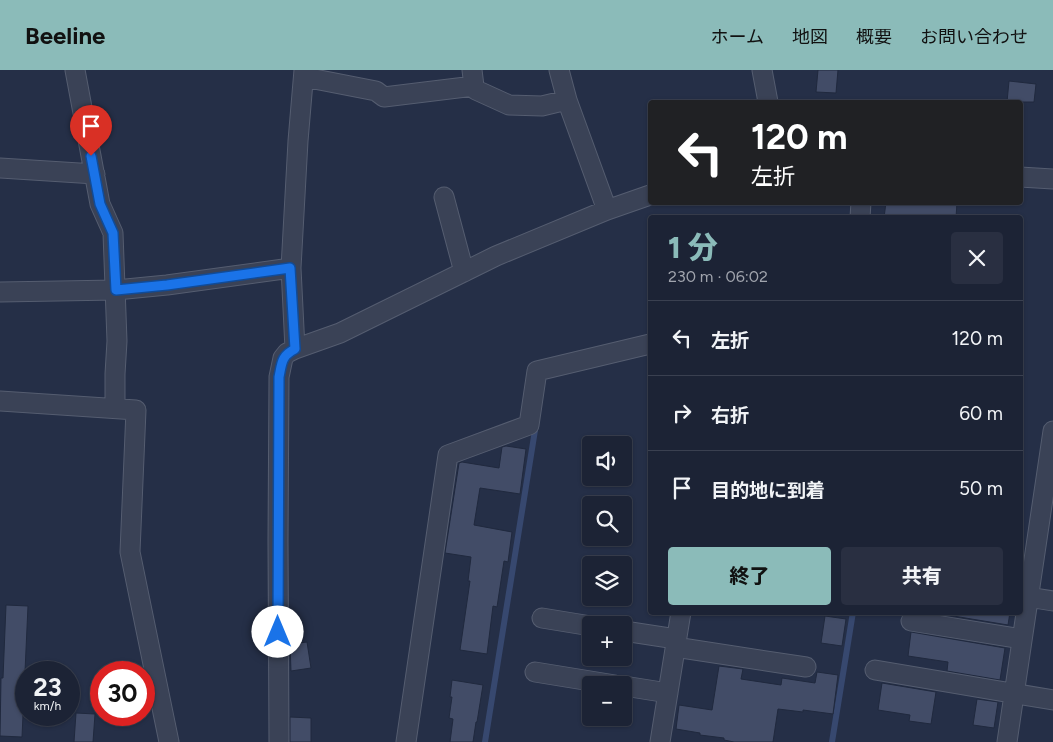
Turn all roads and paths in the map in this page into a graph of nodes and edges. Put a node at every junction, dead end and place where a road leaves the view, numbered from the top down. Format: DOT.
graph roads {
  1 [pos="75,70"];
  2 [pos="559,70"];
  3 [pos="762,70"];
  4 [pos="304,73"];
  5 [pos="473,78"];
  6 [pos="567,100"];
  7 [pos="768,100"];
  8 [pos="0,168"];
  9 [pos="94,174"];
  10 [pos="1023,176"];
  11 [pos="1053,179"];
  12 [pos="648,196"];
  13 [pos="444,197"];
  14 [pos="607,210"];
  15 [pos="290,268"];
  16 [pos="464,272"];
  17 [pos="116,290"];
  18 [pos="0,292"];
  19 [pos="648,344"];
  20 [pos="295,349"];
  21 [pos="0,401"];
  22 [pos="115,408"];
  23 [pos="1053,431"];
  24 [pos="1026,588"];
  25 [pos="1053,600"];
  26 [pos="680,615"];
  27 [pos="542,618"];
  28 [pos="911,621"];
  29 [pos="582,625"];
  30 [pos="632,633"];
  31 [pos="1022,639"];
  32 [pos="676,643"];
  33 [pos="806,667"];
  34 [pos="875,670"];
  35 [pos="535,672"];
  36 [pos="582,680"];
  37 [pos="632,687"];
  38 [pos="668,693"];
  39 [pos="1014,694"];
  40 [pos="1053,700"];
  41 [pos="169,742"];
  42 [pos="278,742"];
  43 [pos="406,742"];
  44 [pos="660,742"];
  45 [pos="1007,742"];
  1 -- 9 [label="street"];
  2 -- 6 [label="street"];
  3 -- 7 [label="street"];
  4 -- 5 [label="street"];
  4 -- 15 [label="street"];
  5 -- 6 [label="street"];
  6 -- 14 [label="street"];
  8 -- 9 [label="street"];
  9 -- 17 [label="street"];
  10 -- 11 [label="street"];
  12 -- 14 [label="street"];
  13 -- 16 [label="street"];
  14 -- 16 [label="street"];
  15 -- 17 [label="street"];
  15 -- 20 [label="street"];
  16 -- 20 [label="street"];
  17 -- 18 [label="street"];
  17 -- 22 [label="street"];
  19 -- 43 [label="street"];
  20 -- 42 [label="street"];
  21 -- 22 [label="street"];
  22 -- 41 [label="street"];
  23 -- 24 [label="street"];
  24 -- 25 [label="street"];
  24 -- 31 [label="street"];
  26 -- 32 [label="street"];
  27 -- 29 [label="street"];
  28 -- 31 [label="street"];
  30 -- 32 [label="street"];
  31 -- 39 [label="street"];
  32 -- 33 [label="street"];
  32 -- 38 [label="street"];
  34 -- 39 [label="street"];
  35 -- 36 [label="street"];
  37 -- 38 [label="street"];
  38 -- 44 [label="street"];
  39 -- 40 [label="street"];
  39 -- 45 [label="street"];
}
